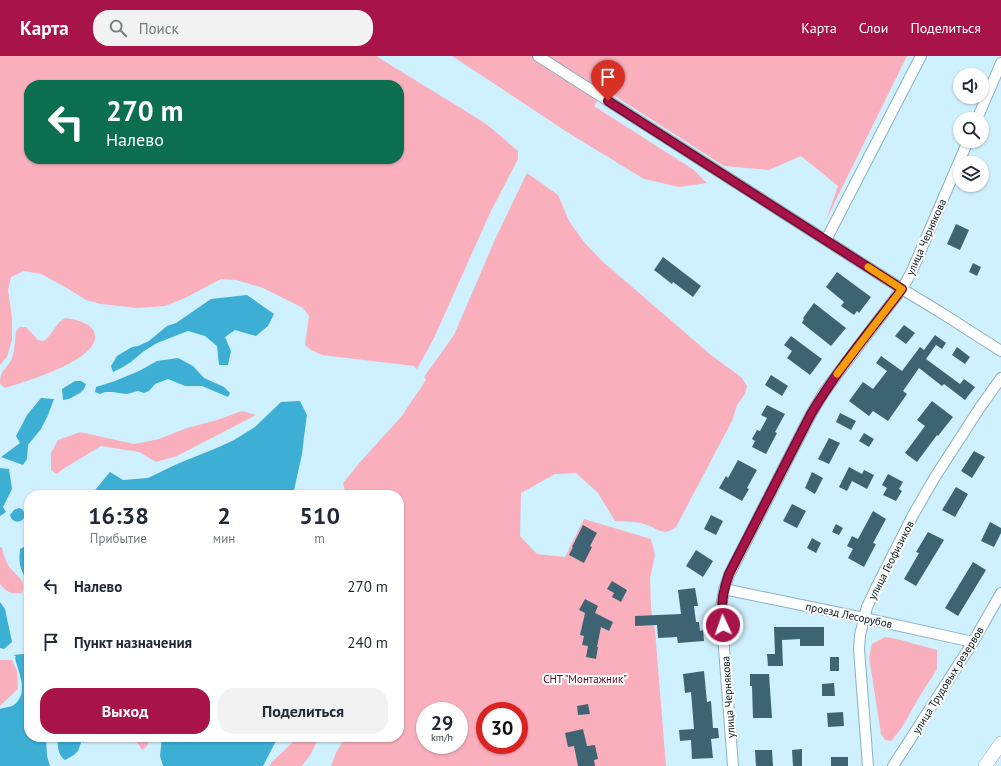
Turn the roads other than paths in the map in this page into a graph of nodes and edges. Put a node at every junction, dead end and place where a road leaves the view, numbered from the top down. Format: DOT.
graph roads {
  1 [pos="538,56"];
  2 [pos="557,56"];
  3 [pos="921,56"];
  4 [pos="1001,64"];
  5 [pos="553,66"];
  6 [pos="980,112"];
  7 [pos="965,148"];
  8 [pos="826,240"];
  9 [pos="902,289"];
  10 [pos="1001,352"];
  11 [pos="1001,378"];
  12 [pos="724,589"];
  13 [pos="1001,593"];
  14 [pos="864,618"];
  15 [pos="973,642"];
  16 [pos="1001,743"];
  17 [pos="733,766"];
  18 [pos="868,766"];
  19 [pos="893,766"];
  20 [pos="985,766"];
  1 -- 5 [label="street"];
  2 -- 5 [label="street"];
  3 -- 8 [label="street"];
  4 -- 6 [label="street"];
  5 -- 8 [label="street"];
  7 -- 9 [label="street, улица Чернякова"];
  8 -- 9 [label="street"];
  9 -- 10 [label="street"];
  9 -- 12 [label="street, улица Чернякова"];
  11 -- 14 [label="street, улица Геофизиков"];
  12 -- 14 [label="street, проезд Лесорубов"];
  12 -- 17 [label="street, улица Чернякова"];
  13 -- 15 [label="street, улица Трудовых резервов"];
  14 -- 15 [label="street, проезд Лесорубов"];
  14 -- 18 [label="street, улица Геофизиков"];
  15 -- 19 [label="street, улица Трудовых резервов"];
  16 -- 20 [label="main road"];
}
